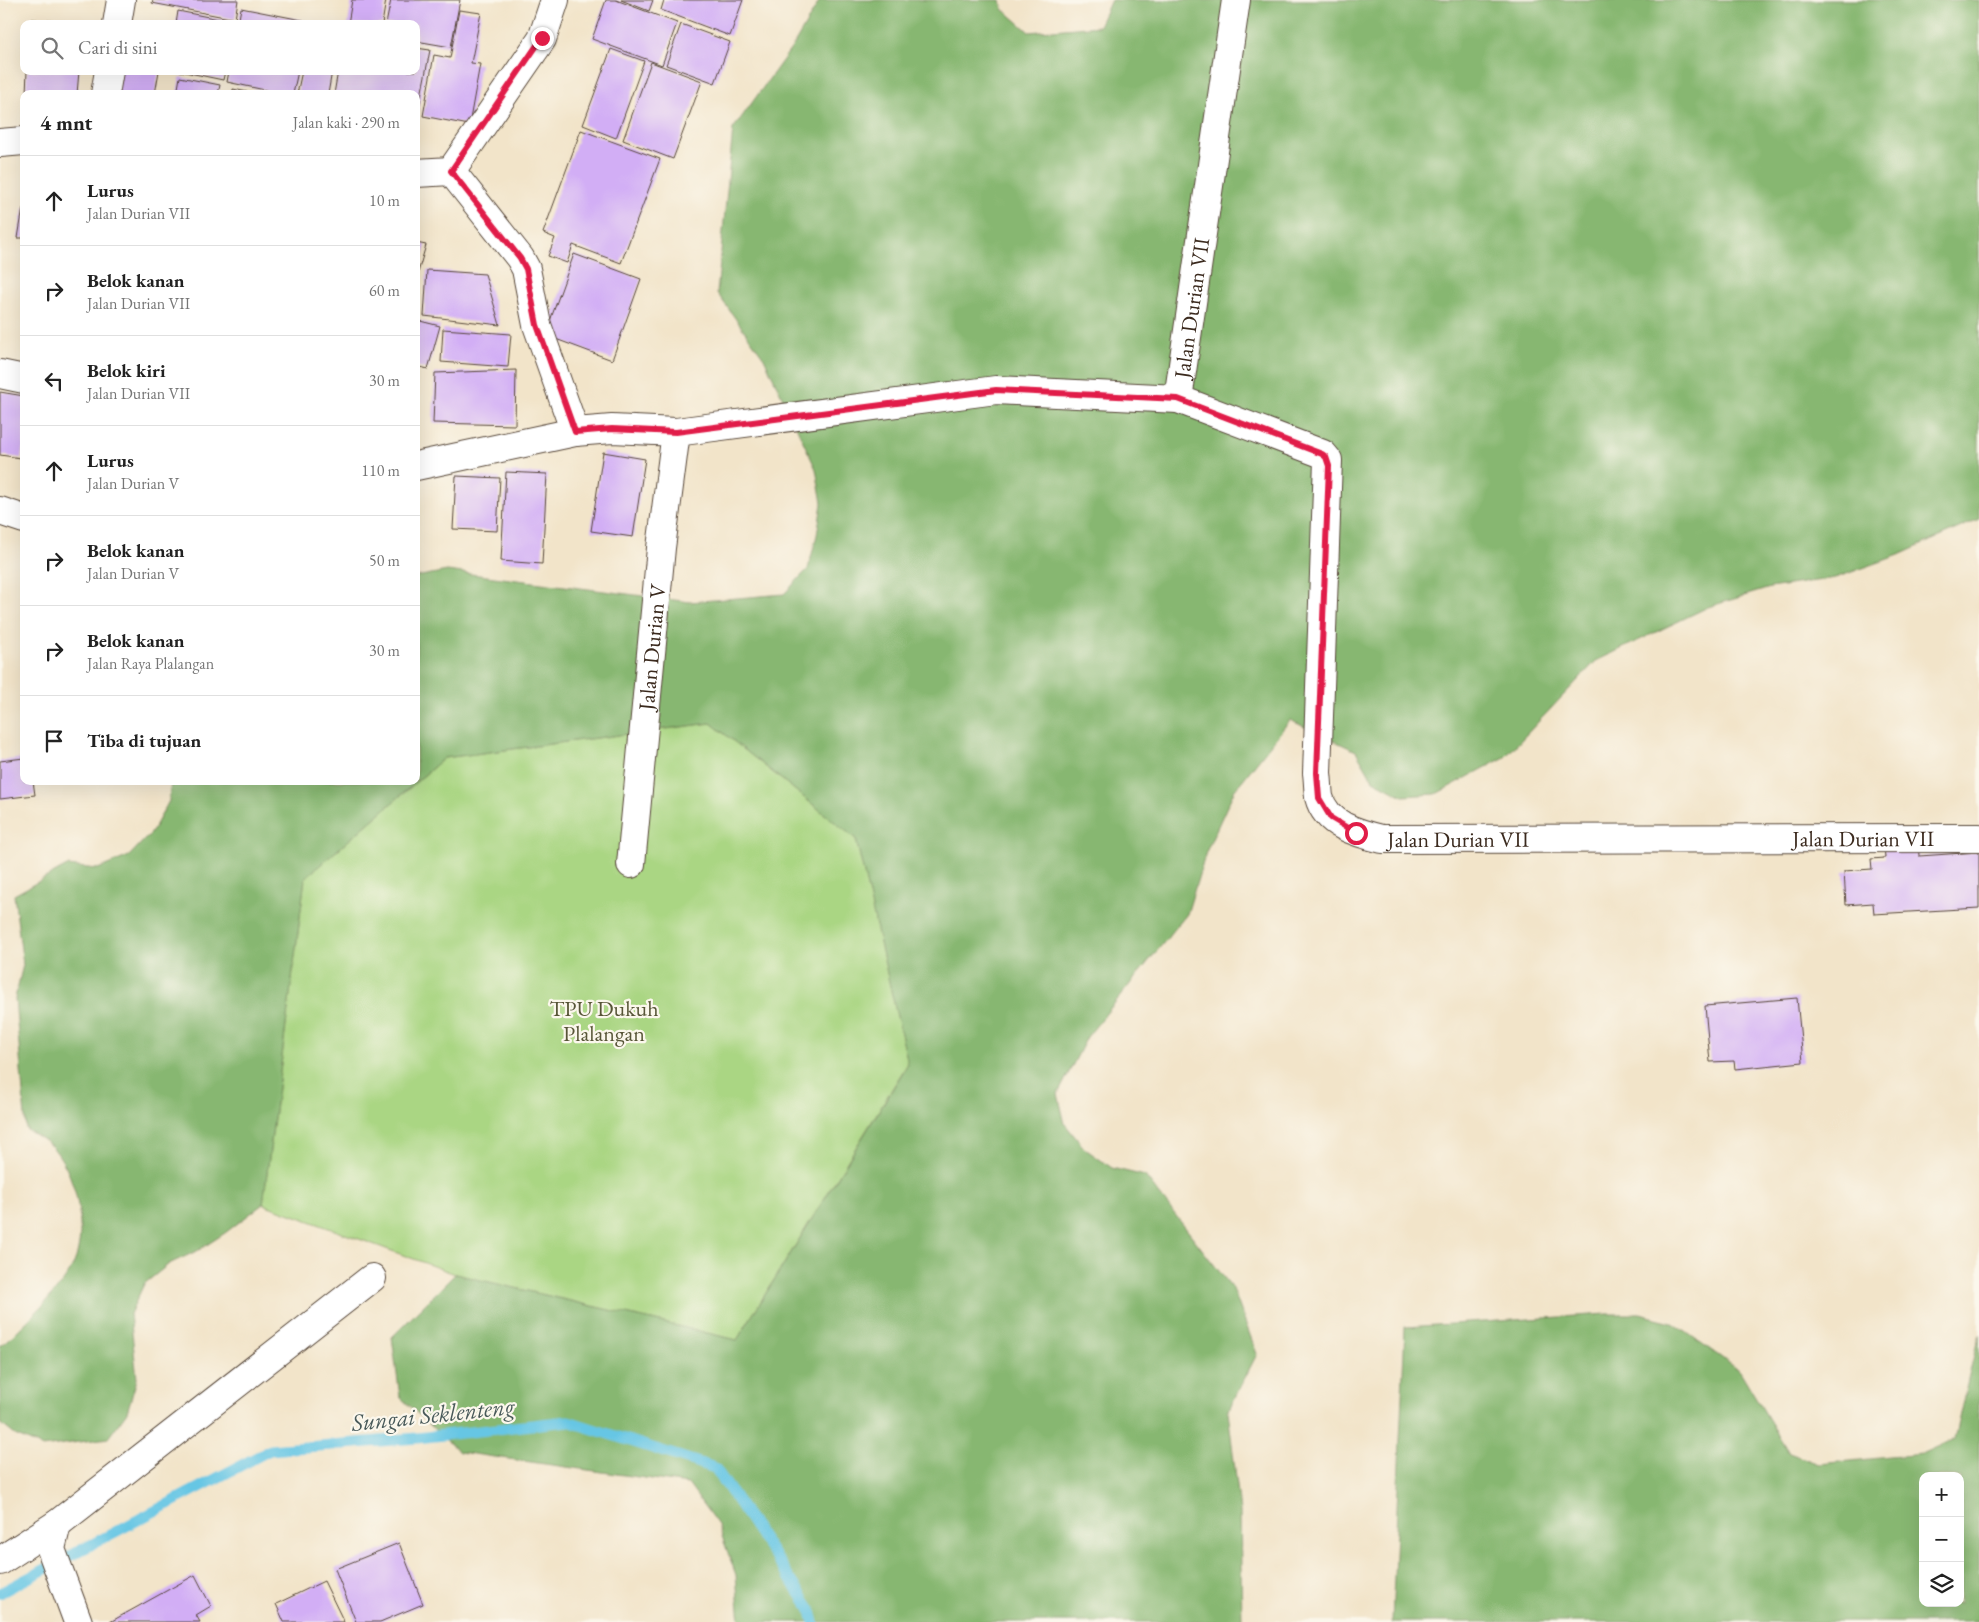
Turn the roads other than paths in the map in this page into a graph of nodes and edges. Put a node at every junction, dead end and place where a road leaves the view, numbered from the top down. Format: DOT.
graph roads {
  1 [pos="121,0"];
  2 [pos="555,0"];
  3 [pos="1236,0"];
  4 [pos="118,20"];
  5 [pos="108,75"];
  6 [pos="106,90"];
  7 [pos="20,141"];
  8 [pos="0,143"];
  9 [pos="451,171"];
  10 [pos="420,173"];
  11 [pos="0,374"];
  12 [pos="20,378"];
  13 [pos="1178,399"];
  14 [pos="575,432"];
  15 [pos="676,432"];
  16 [pos="420,465"];
  17 [pos="0,511"];
  18 [pos="20,518"];
  19 [pos="1979,838"];
  20 [pos="631,864"];
  21 [pos="372,1278"];
  22 [pos="54,1537"];
  23 [pos="0,1561"];
  24 [pos="78,1622"];
  1 -- 4 [label="street"];
  2 -- 9 [label="street"];
  3 -- 13 [label="street, Jalan Durian VII"];
  5 -- 6 [label="street"];
  7 -- 8 [label="street"];
  9 -- 10 [label="street"];
  9 -- 14 [label="street"];
  11 -- 12 [label="street"];
  13 -- 15 [label="street"];
  13 -- 19 [label="street, Jalan Durian VII"];
  14 -- 15 [label="street"];
  14 -- 16 [label="street"];
  15 -- 20 [label="street, Jalan Durian V"];
  17 -- 18 [label="street"];
  21 -- 22 [label="street"];
  22 -- 23 [label="street"];
  22 -- 24 [label="street"];
}
